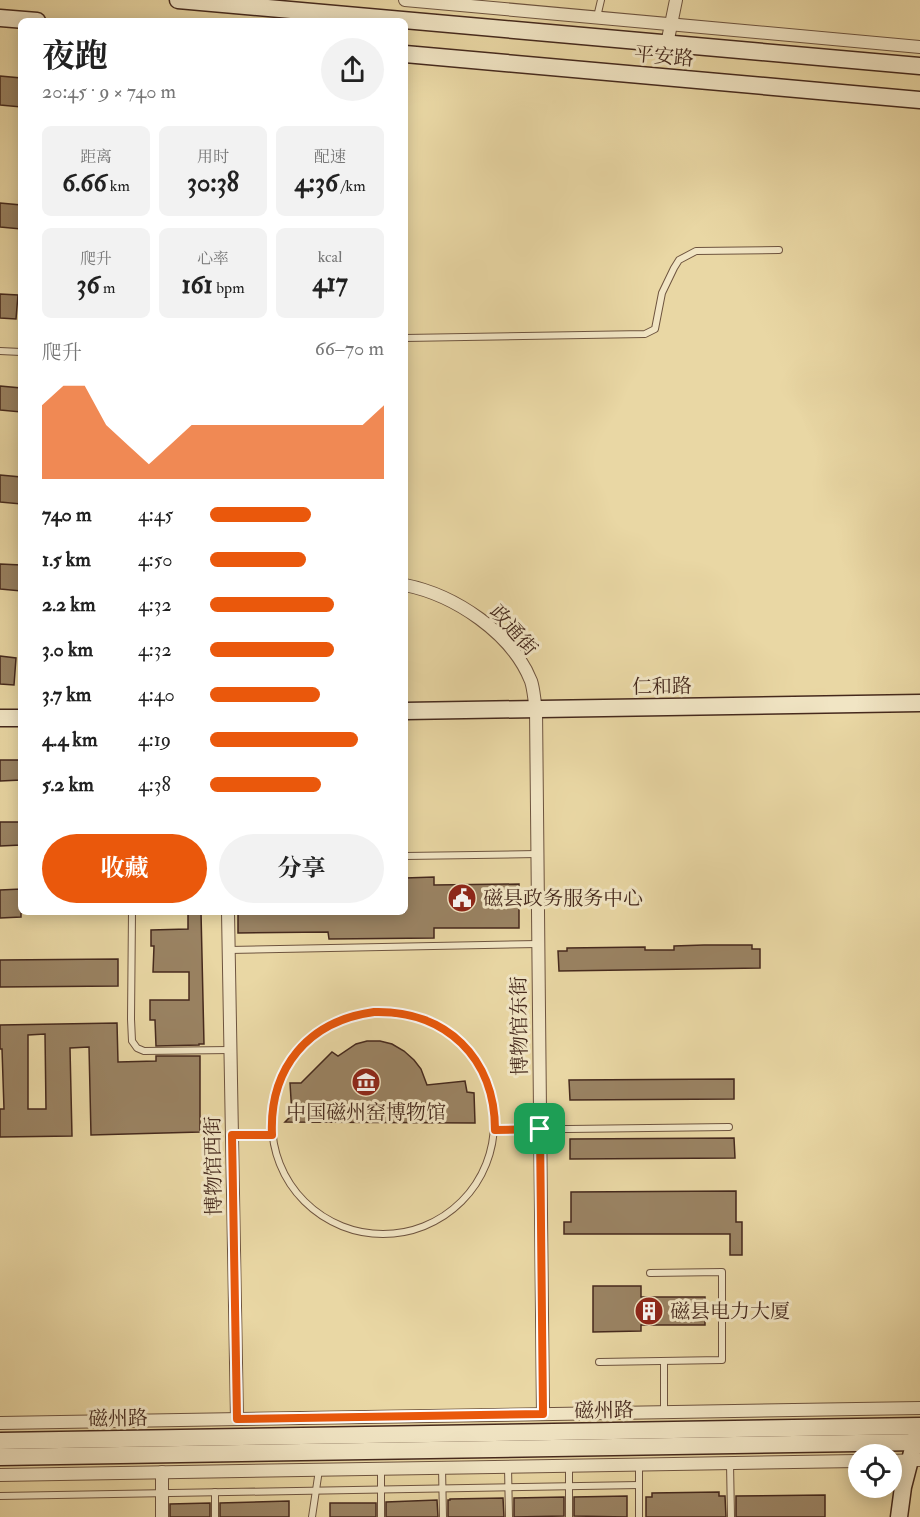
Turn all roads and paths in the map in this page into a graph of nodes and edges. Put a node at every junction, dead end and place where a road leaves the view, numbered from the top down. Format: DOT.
graph roads {
  1 [pos="178,0"];
  2 [pos="405,0"];
  3 [pos="601,0"];
  4 [pos="676,0"];
  5 [pos="250,3"];
  6 [pos="597,17"];
  7 [pos="0,18"];
  8 [pos="403,18"];
  9 [pos="408,19"];
  10 [pos="18,20"];
  11 [pos="671,24"];
  12 [pos="667,44"];
  13 [pos="920,46"];
  14 [pos="408,54"];
  15 [pos="920,66"];
  16 [pos="920,100"];
  17 [pos="779,250"];
  18 [pos="408,338"];
  19 [pos="0,351"];
  20 [pos="18,352"];
  21 [pos="408,586"];
  22 [pos="920,703"];
  23 [pos="536,709"];
  24 [pos="408,711"];
  25 [pos="0,718"];
  26 [pos="18,718"];
  27 [pos="537,854"];
  28 [pos="408,856"];
  29 [pos="132,915"];
  30 [pos="228,915"];
  31 [pos="538,944"];
  32 [pos="228,950"];
  33 [pos="230,1050"];
  34 [pos="729,1127"];
  35 [pos="540,1129"];
  36 [pos="495,1130"];
  37 [pos="232,1135"];
  38 [pos="272,1135"];
  39 [pos="650,1273"];
  40 [pos="663,1361"];
  41 [pos="599,1362"];
  42 [pos="920,1408"];
  43 [pos="664,1412"];
  44 [pos="543,1414"];
  45 [pos="237,1419"];
  46 [pos="0,1423"];
  47 [pos="919,1431"];
  48 [pos="0,1441"];
  49 [pos="0,1457"];
  50 [pos="915,1460"];
  51 [pos="848,1461"];
  52 [pos="730,1463"];
  53 [pos="639,1465"];
  54 [pos="569,1466"];
  55 [pos="508,1467"];
  56 [pos="442,1468"];
  57 [pos="381,1469"];
  58 [pos="319,1470"];
  59 [pos="162,1472"];
  60 [pos="0,1475"];
  61 [pos="639,1485"];
  62 [pos="569,1486"];
  63 [pos="508,1488"];
  64 [pos="442,1489"];
  65 [pos="381,1490"];
  66 [pos="316,1491"];
  67 [pos="214,1492"];
  68 [pos="162,1493"];
  69 [pos="0,1496"];
  70 [pos="162,1517"];
  71 [pos="215,1517"];
  72 [pos="312,1517"];
  73 [pos="381,1517"];
  74 [pos="443,1517"];
  75 [pos="508,1517"];
  76 [pos="570,1517"];
  77 [pos="639,1517"];
  78 [pos="731,1517"];
  79 [pos="899,1517"];
  1 -- 5 [label="main road"];
  2 -- 6 [label="street"];
  3 -- 6 [label="lane"];
  4 -- 11 [label="street"];
  5 -- 8 [label="main road"];
  6 -- 11 [label="street"];
  7 -- 10 [label="main road"];
  9 -- 12 [label="main road"];
  11 -- 12 [label="street"];
  11 -- 13 [label="street"];
  12 -- 15 [label="main road"];
  14 -- 16 [label="main road, 平安路"];
  17 -- 18 [label="lane"];
  19 -- 20 [label="lane"];
  21 -- 23 [label="street, 政通街"];
  22 -- 23 [label="main road, 仁和路"];
  23 -- 24 [label="main road, 仁和路"];
  23 -- 27 [label="street, 博物馆东街"];
  25 -- 26 [label="main road"];
  27 -- 28 [label="lane"];
  27 -- 31 [label="street, 博物馆东街"];
  29 -- 33 [label="lane"];
  30 -- 32 [label="street, 博物馆西街"];
  31 -- 32 [label="lane"];
  31 -- 35 [label="street, 博物馆东街"];
  32 -- 33 [label="street, 博物馆西街"];
  33 -- 37 [label="street, 博物馆西街"];
  34 -- 35 [label="lane"];
  35 -- 36 [label="lane"];
  35 -- 44 [label="street, 博物馆东街"];
  36 -- 38 [label="lane"];
  36 -- 38 [label="lane"];
  37 -- 38 [label="lane"];
  37 -- 45 [label="street, 博物馆西街"];
  39 -- 40 [label="lane"];
  40 -- 41 [label="lane"];
  40 -- 43 [label="lane"];
  42 -- 43 [label="street"];
  43 -- 44 [label="street"];
  44 -- 45 [label="street"];
  45 -- 46 [label="street"];
  47 -- 48 [label="main road, 磁州路"];
  47 -- 49 [label="main road"];
  47 -- 50 [label="main road"];
  50 -- 79 [label="main road"];
  51 -- 52 [label="street"];
  52 -- 53 [label="street"];
  52 -- 78 [label="lane"];
  53 -- 54 [label="street"];
  53 -- 61 [label="lane"];
  54 -- 55 [label="street"];
  54 -- 62 [label="lane"];
  55 -- 56 [label="street"];
  55 -- 63 [label="lane"];
  56 -- 57 [label="street"];
  56 -- 64 [label="lane"];
  57 -- 58 [label="street"];
  57 -- 65 [label="lane"];
  58 -- 59 [label="street"];
  58 -- 66 [label="lane"];
  59 -- 60 [label="street"];
  59 -- 68 [label="street"];
  61 -- 62 [label="lane"];
  61 -- 77 [label="lane"];
  62 -- 63 [label="lane"];
  62 -- 76 [label="lane"];
  63 -- 64 [label="lane"];
  63 -- 75 [label="lane"];
  64 -- 65 [label="lane"];
  64 -- 74 [label="lane"];
  65 -- 66 [label="lane"];
  65 -- 73 [label="lane"];
  66 -- 67 [label="lane"];
  66 -- 72 [label="lane"];
  67 -- 68 [label="lane"];
  67 -- 71 [label="lane"];
  68 -- 69 [label="lane"];
  68 -- 70 [label="street"];
}
